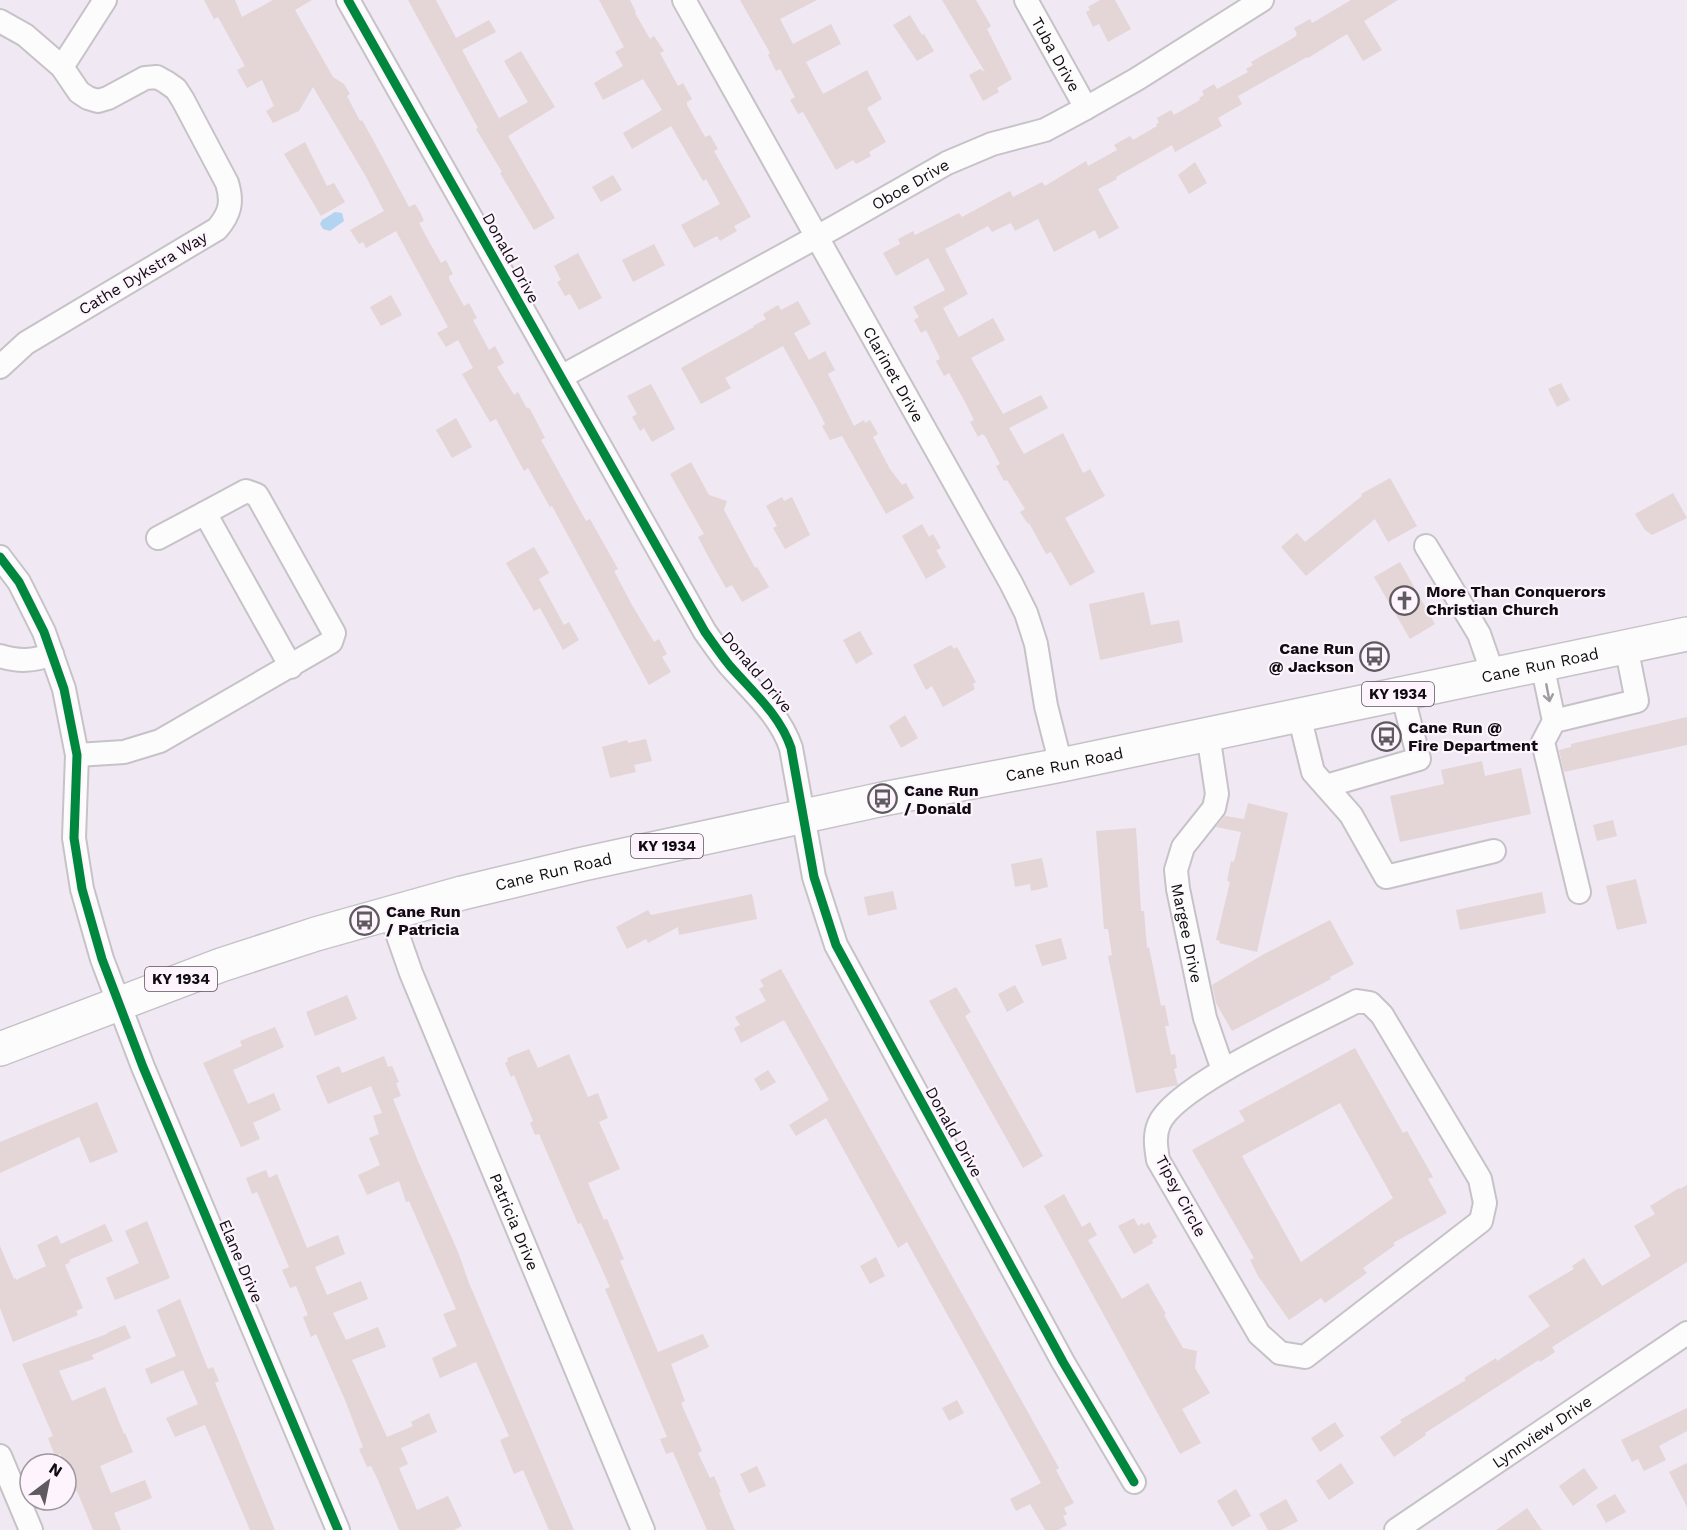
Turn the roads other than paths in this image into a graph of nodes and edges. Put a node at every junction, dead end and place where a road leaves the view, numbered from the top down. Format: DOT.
graph roads {
  1 [pos="105,0"];
  2 [pos="348,0"];
  3 [pos="684,0"];
  4 [pos="1026,0"];
  5 [pos="1262,0"];
  6 [pos="0,21"];
  7 [pos="62,67"];
  8 [pos="1086,108"];
  9 [pos="817,236"];
  10 [pos="0,367"];
  11 [pos="561,377"];
  12 [pos="205,513"];
  13 [pos="158,538"];
  14 [pos="1426,546"];
  15 [pos="0,557"];
  16 [pos="1687,633"];
  17 [pos="1626,646"];
  18 [pos="52,654"];
  19 [pos="0,656"];
  20 [pos="1542,664"];
  21 [pos="291,667"];
  22 [pos="1493,674"];
  23 [pos="1402,693"];
  24 [pos="1299,715"];
  25 [pos="1554,721"];
  26 [pos="1208,734"];
  27 [pos="77,755"];
  28 [pos="1061,765"];
  29 [pos="1326,786"];
  30 [pos="803,817"];
  31 [pos="1494,851"];
  32 [pos="1579,892"];
  33 [pos="390,913"];
  34 [pos="118,1003"];
  35 [pos="0,1049"];
  36 [pos="1223,1070"];
  37 [pos="1687,1333"];
  38 [pos="0,1456"];
  39 [pos="1134,1482"];
  40 [pos="31,1530"];
  41 [pos="338,1530"];
  42 [pos="643,1530"];
  43 [pos="1396,1530"];
  1 -- 7 [label="street"];
  2 -- 11 [label="street, Donald Drive"];
  3 -- 9 [label="street, Clarinet Drive"];
  4 -- 8 [label="street, Tuba Drive"];
  5 -- 8 [label="street, Oboe Drive"];
  6 -- 7 [label="street, Cathe Dykstra Way"];
  7 -- 10 [label="street, Cathe Dykstra Way"];
  8 -- 9 [label="street, Oboe Drive"];
  9 -- 11 [label="street, Oboe Drive"];
  9 -- 28 [label="street, Clarinet Drive"];
  11 -- 30 [label="street, Donald Drive"];
  12 -- 13 [label="street"];
  12 -- 21 [label="street"];
  12 -- 21 [label="street"];
  14 -- 22 [label="street"];
  15 -- 18 [label="street"];
  16 -- 17 [label="highway, Cane Run Road / KY 1934"];
  17 -- 20 [label="highway, Cane Run Road / KY 1934"];
  17 -- 25 [label="street"];
  18 -- 19 [label="street"];
  18 -- 27 [label="street"];
  20 -- 22 [label="highway, Cane Run Road / KY 1934"];
  20 -- 25 [label="street, one-way"];
  21 -- 27 [label="street"];
  22 -- 23 [label="highway, Cane Run Road / KY 1934"];
  23 -- 24 [label="highway, Cane Run Road / KY 1934"];
  23 -- 29 [label="street"];
  24 -- 26 [label="highway, Cane Run Road / KY 1934"];
  24 -- 29 [label="street"];
  25 -- 32 [label="street"];
  26 -- 28 [label="highway, Cane Run Road / KY 1934"];
  26 -- 36 [label="street, Margee Drive"];
  27 -- 34 [label="street"];
  28 -- 30 [label="highway, Cane Run Road / KY 1934"];
  29 -- 31 [label="street"];
  30 -- 33 [label="highway, Cane Run Road / KY 1934"];
  30 -- 39 [label="street, Donald Drive"];
  33 -- 34 [label="highway, Cane Run Road / KY 1934"];
  33 -- 42 [label="street, Patricia Drive"];
  34 -- 35 [label="highway, Cane Run Road / KY 1934"];
  34 -- 41 [label="street, Elane Drive"];
  36 -- 36 [label="street, Tipsy Circle"];
  37 -- 43 [label="street, Lynnview Drive"];
  38 -- 40 [label="street"];
}
